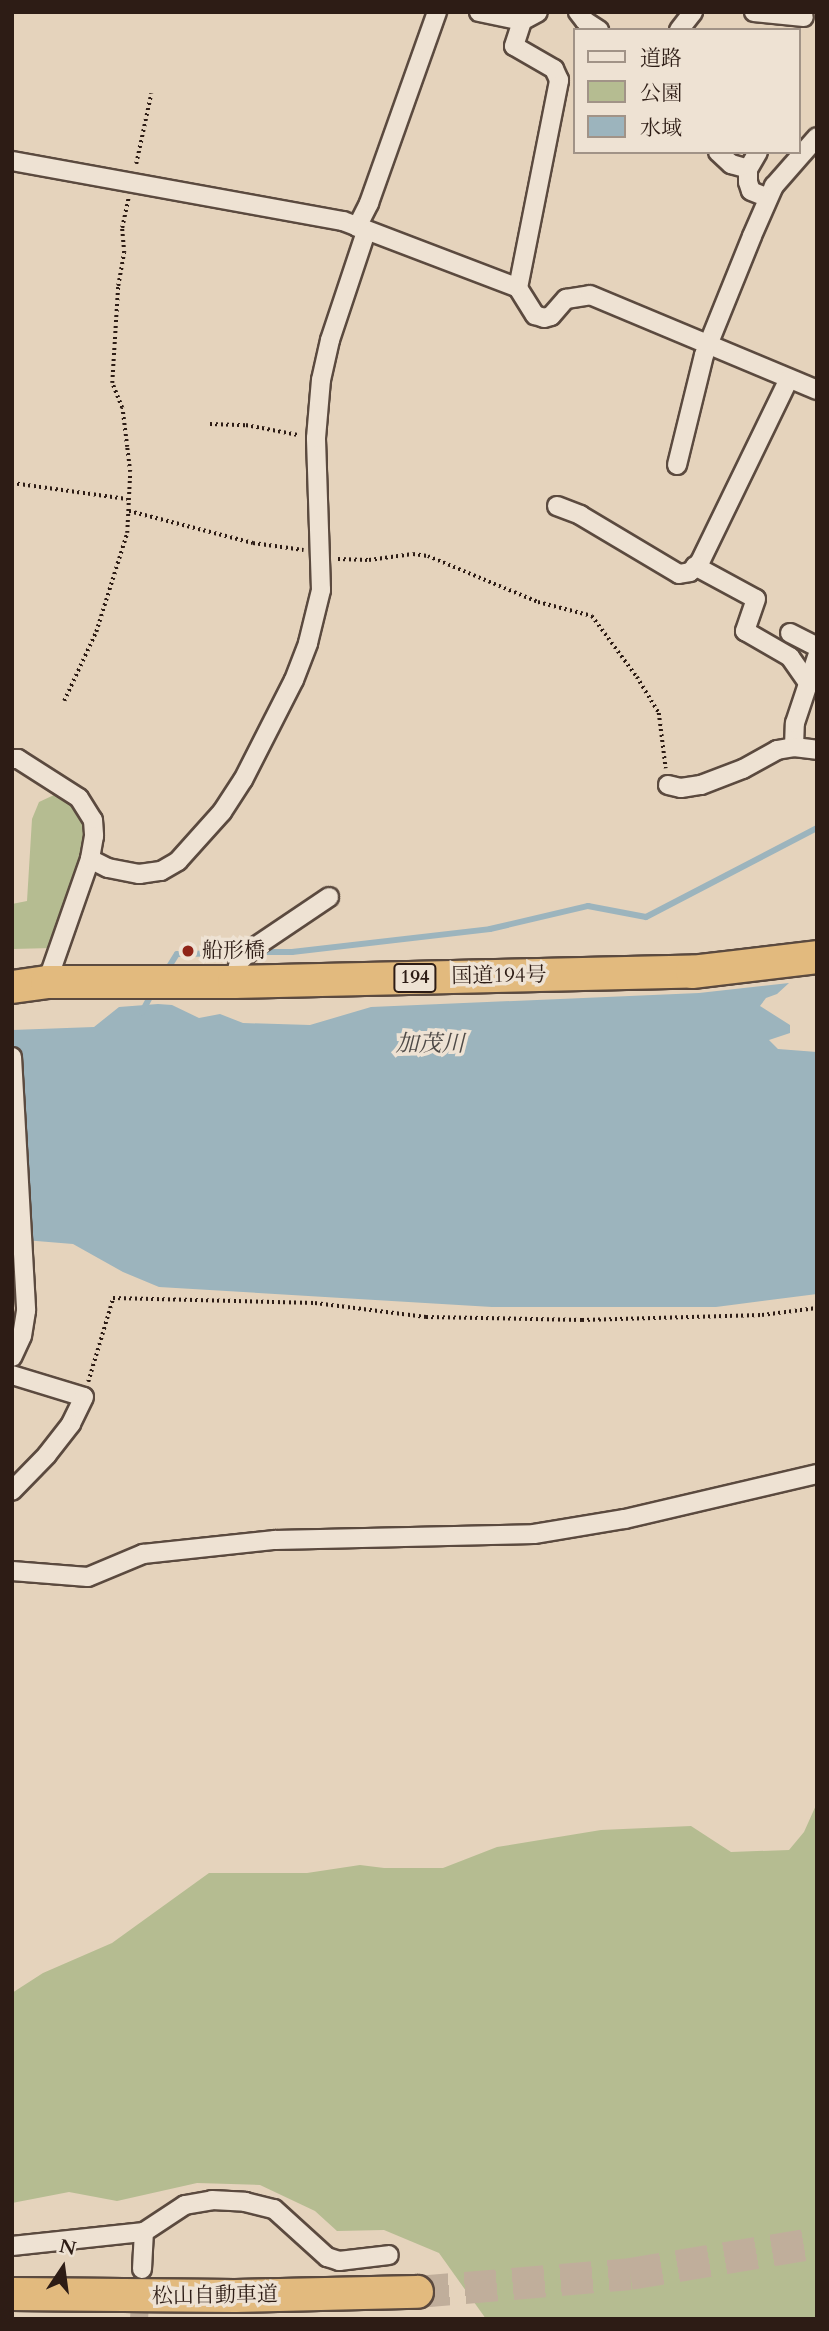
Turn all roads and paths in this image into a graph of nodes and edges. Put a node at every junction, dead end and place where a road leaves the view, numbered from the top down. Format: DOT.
graph roads {
  1 [pos="437,12"];
  2 [pos="479,12"];
  3 [pos="538,12"];
  4 [pos="578,12"];
  5 [pos="693,12"];
  6 [pos="754,12"];
  7 [pos="804,17"];
  8 [pos="522,22"];
  9 [pos="596,28"];
  10 [pos="681,28"];
  11 [pos="151,94"];
  12 [pos="817,137"];
  13 [pos="721,154"];
  14 [pos="757,154"];
  15 [pos="12,161"];
  16 [pos="748,169"];
  17 [pos="132,183"];
  18 [pos="768,198"];
  19 [pos="362,230"];
  20 [pos="518,288"];
  21 [pos="707,346"];
  22 [pos="789,379"];
  23 [pos="817,390"];
  24 [pos="210,424"];
  25 [pos="316,438"];
  26 [pos="677,465"];
  27 [pos="12,483"];
  28 [pos="127,499"];
  29 [pos="557,506"];
  30 [pos="129,511"];
  31 [pos="321,554"];
  32 [pos="695,566"];
  33 [pos="790,633"];
  34 [pos="817,647"];
  35 [pos="817,657"];
  36 [pos="808,683"];
  37 [pos="64,701"];
  38 [pos="794,747"];
  39 [pos="817,750"];
  40 [pos="12,759"];
  41 [pos="668,785"];
  42 [pos="90,859"];
  43 [pos="329,897"];
  44 [pos="817,957"];
  45 [pos="47,982"];
  46 [pos="234,982"];
  47 [pos="12,987"];
  48 [pos="12,1056"];
  49 [pos="817,1308"];
  50 [pos="12,1357"];
  51 [pos="12,1375"];
  52 [pos="84,1397"];
  53 [pos="817,1474"];
  54 [pos="12,1491"];
  55 [pos="12,1571"];
  56 [pos="144,2232"];
  57 [pos="12,2246"];
  58 [pos="389,2255"];
  59 [pos="142,2269"];
  60 [pos="417,2292"];
  61 [pos="12,2294"];
  1 -- 19 [label="street"];
  2 -- 8 [label="street"];
  3 -- 8 [label="street"];
  4 -- 9 [label="street"];
  5 -- 10 [label="street"];
  6 -- 7 [label="street"];
  8 -- 20 [label="street"];
  11 -- 17 [label="path"];
  12 -- 18 [label="street"];
  13 -- 16 [label="street"];
  14 -- 16 [label="street"];
  15 -- 17 [label="street"];
  16 -- 18 [label="street"];
  17 -- 19 [label="street"];
  17 -- 28 [label="path"];
  18 -- 21 [label="street"];
  19 -- 20 [label="street"];
  19 -- 25 [label="street"];
  20 -- 21 [label="street"];
  21 -- 22 [label="street"];
  21 -- 26 [label="street"];
  22 -- 23 [label="street"];
  22 -- 32 [label="street"];
  24 -- 25 [label="path"];
  25 -- 31 [label="street"];
  27 -- 28 [label="path"];
  28 -- 30 [label="path"];
  29 -- 32 [label="street"];
  30 -- 31 [label="path"];
  30 -- 37 [label="path"];
  31 -- 41 [label="path"];
  31 -- 42 [label="street"];
  32 -- 36 [label="street"];
  33 -- 34 [label="street"];
  35 -- 36 [label="street"];
  36 -- 38 [label="street"];
  38 -- 39 [label="street"];
  38 -- 41 [label="street"];
  40 -- 42 [label="street"];
  42 -- 45 [label="street"];
  43 -- 46 [label="street"];
  44 -- 46 [label="highway, 国道194号 / 194"];
  45 -- 46 [label="highway, 国道194号 / 194"];
  45 -- 47 [label="highway, 国道194号 / 194"];
  48 -- 50 [label="street"];
  49 -- 52 [label="path"];
  51 -- 52 [label="street"];
  52 -- 54 [label="street"];
  53 -- 55 [label="street"];
  56 -- 57 [label="street"];
  56 -- 58 [label="street"];
  56 -- 59 [label="street"];
  60 -- 61 [label="highway, 松山自動車道"];
}
